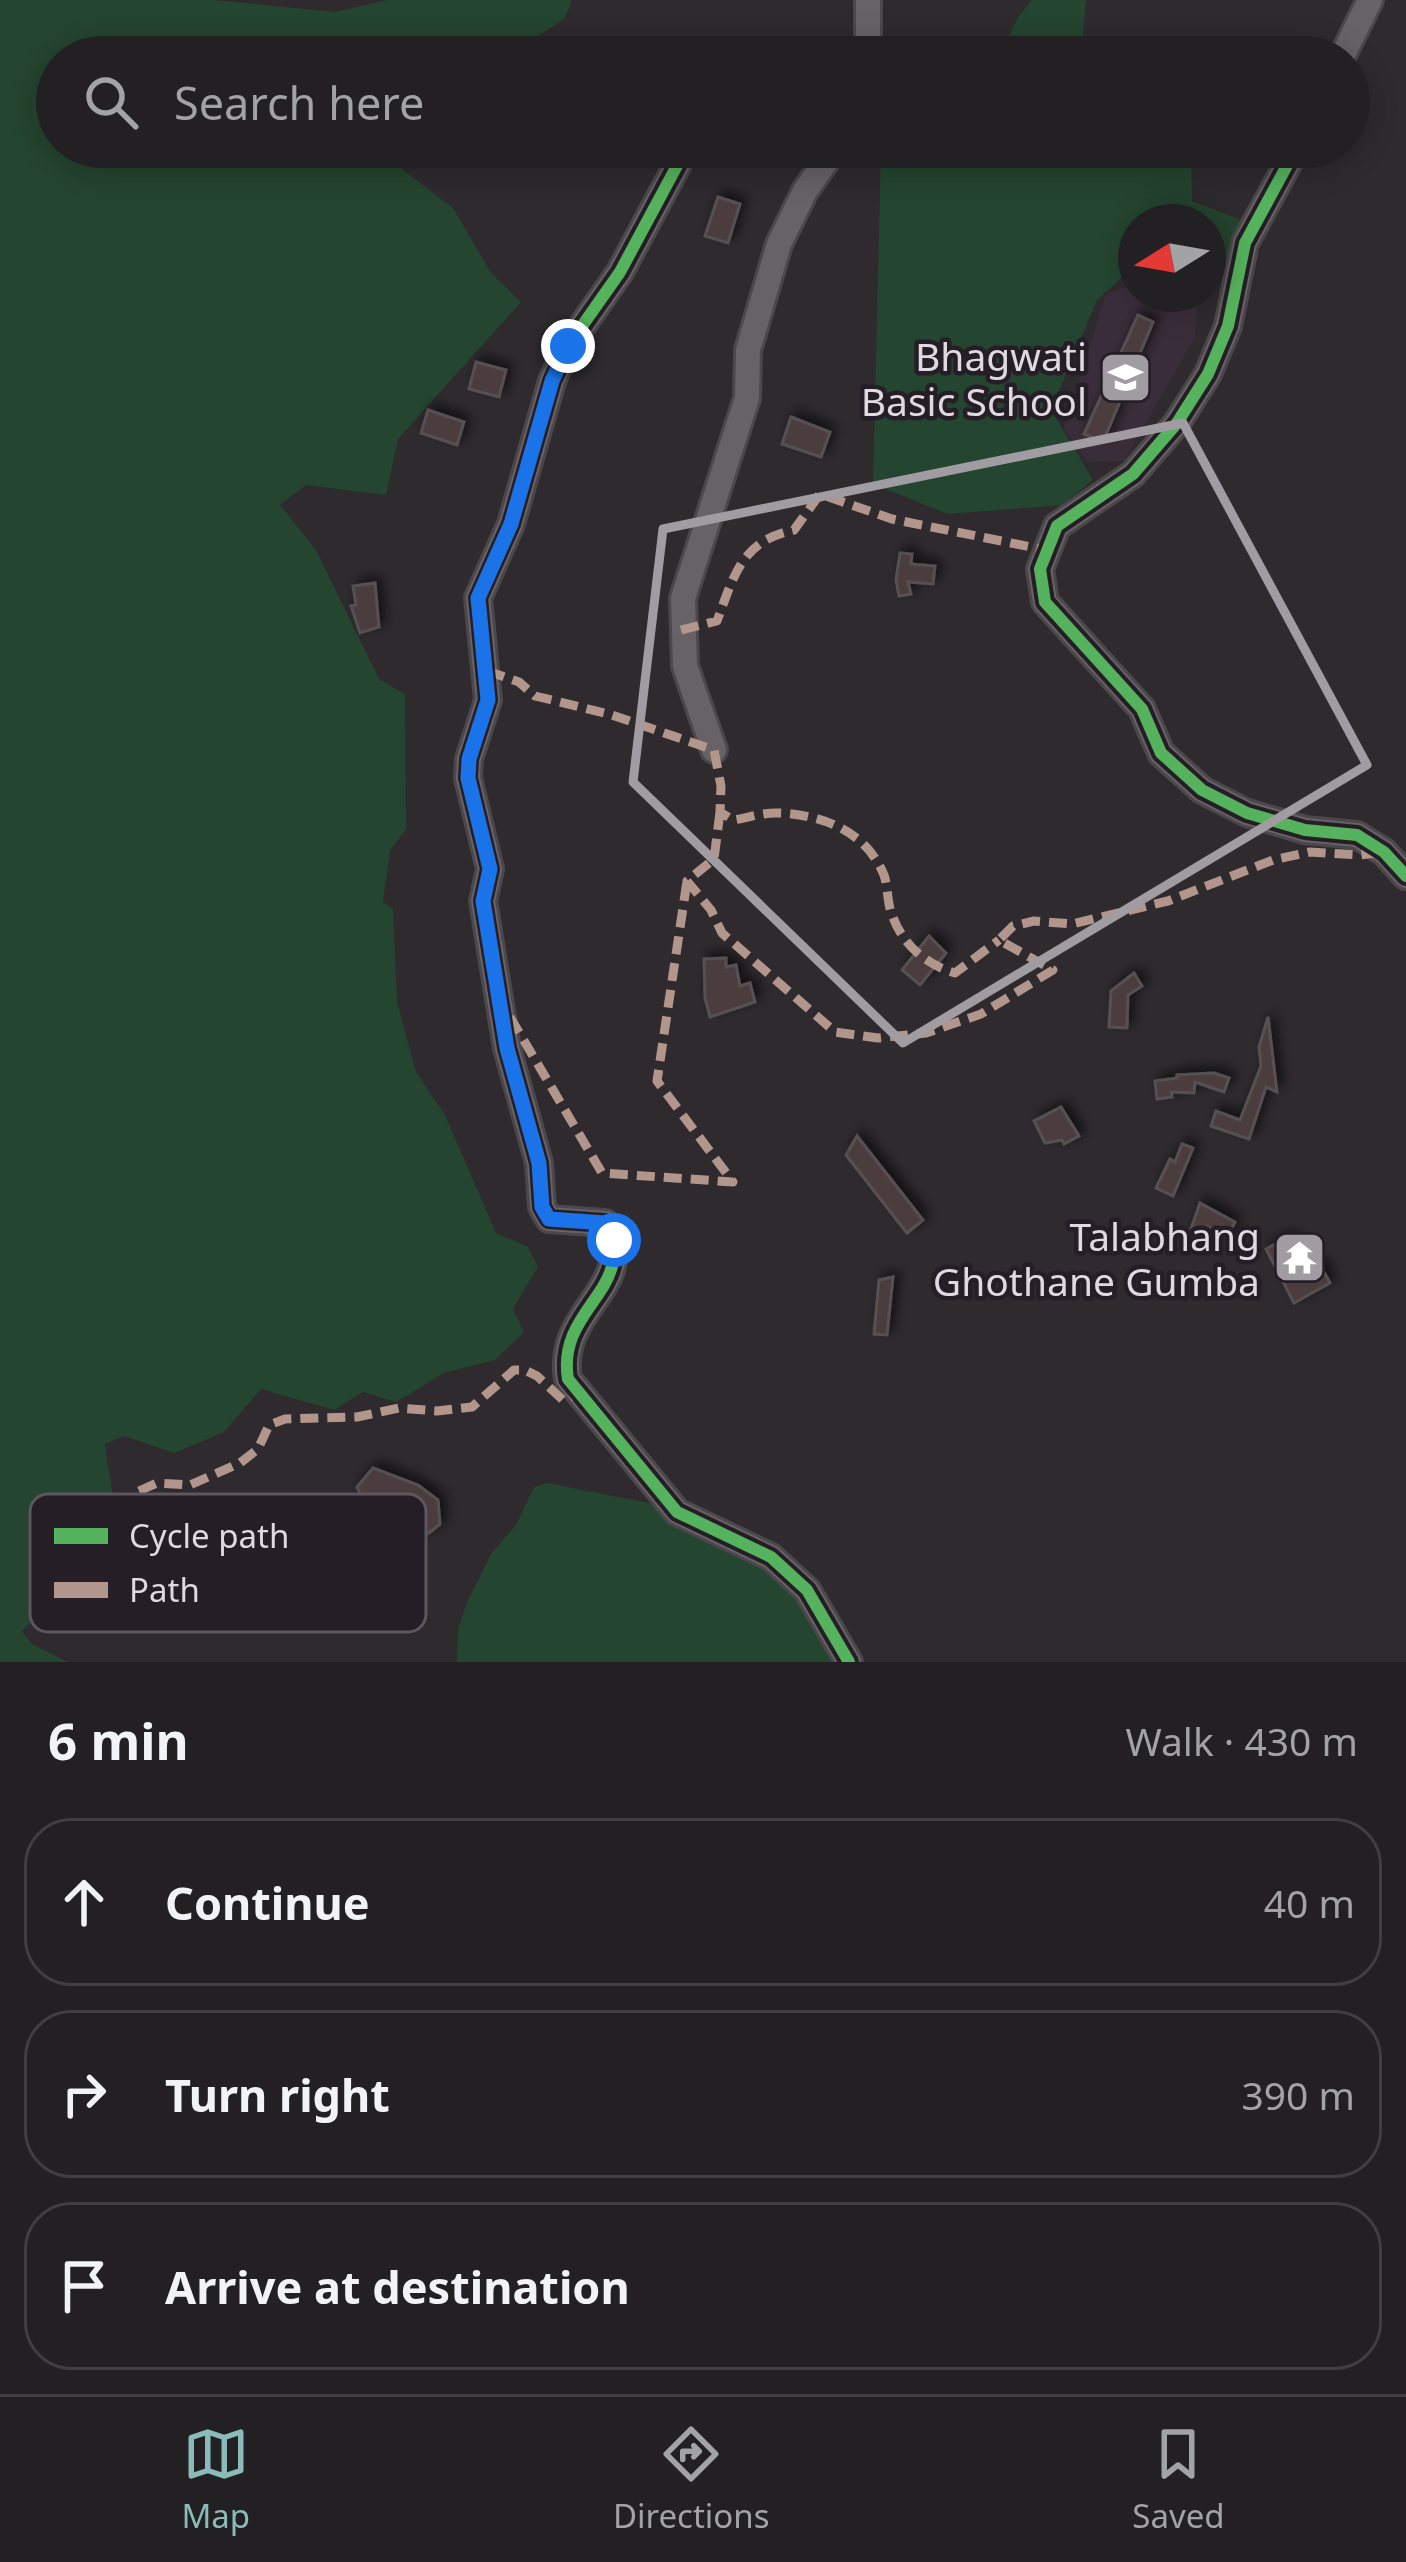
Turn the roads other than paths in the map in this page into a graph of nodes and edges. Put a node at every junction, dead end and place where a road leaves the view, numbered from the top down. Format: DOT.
graph roads {
  1 [pos="868,0"];
  2 [pos="1370,0"];
  3 [pos="868,36"];
  4 [pos="1352,36"];
  5 [pos="676,168"];
  6 [pos="821,168"];
  7 [pos="1286,168"];
  8 [pos="714,750"];
  9 [pos="1406,876"];
  10 [pos="850,1662"];
  1 -- 3 [label="street"];
  2 -- 4 [label="street"];
  5 -- 10 [label="street"];
  6 -- 8 [label="street"];
  7 -- 9 [label="street"];
}
